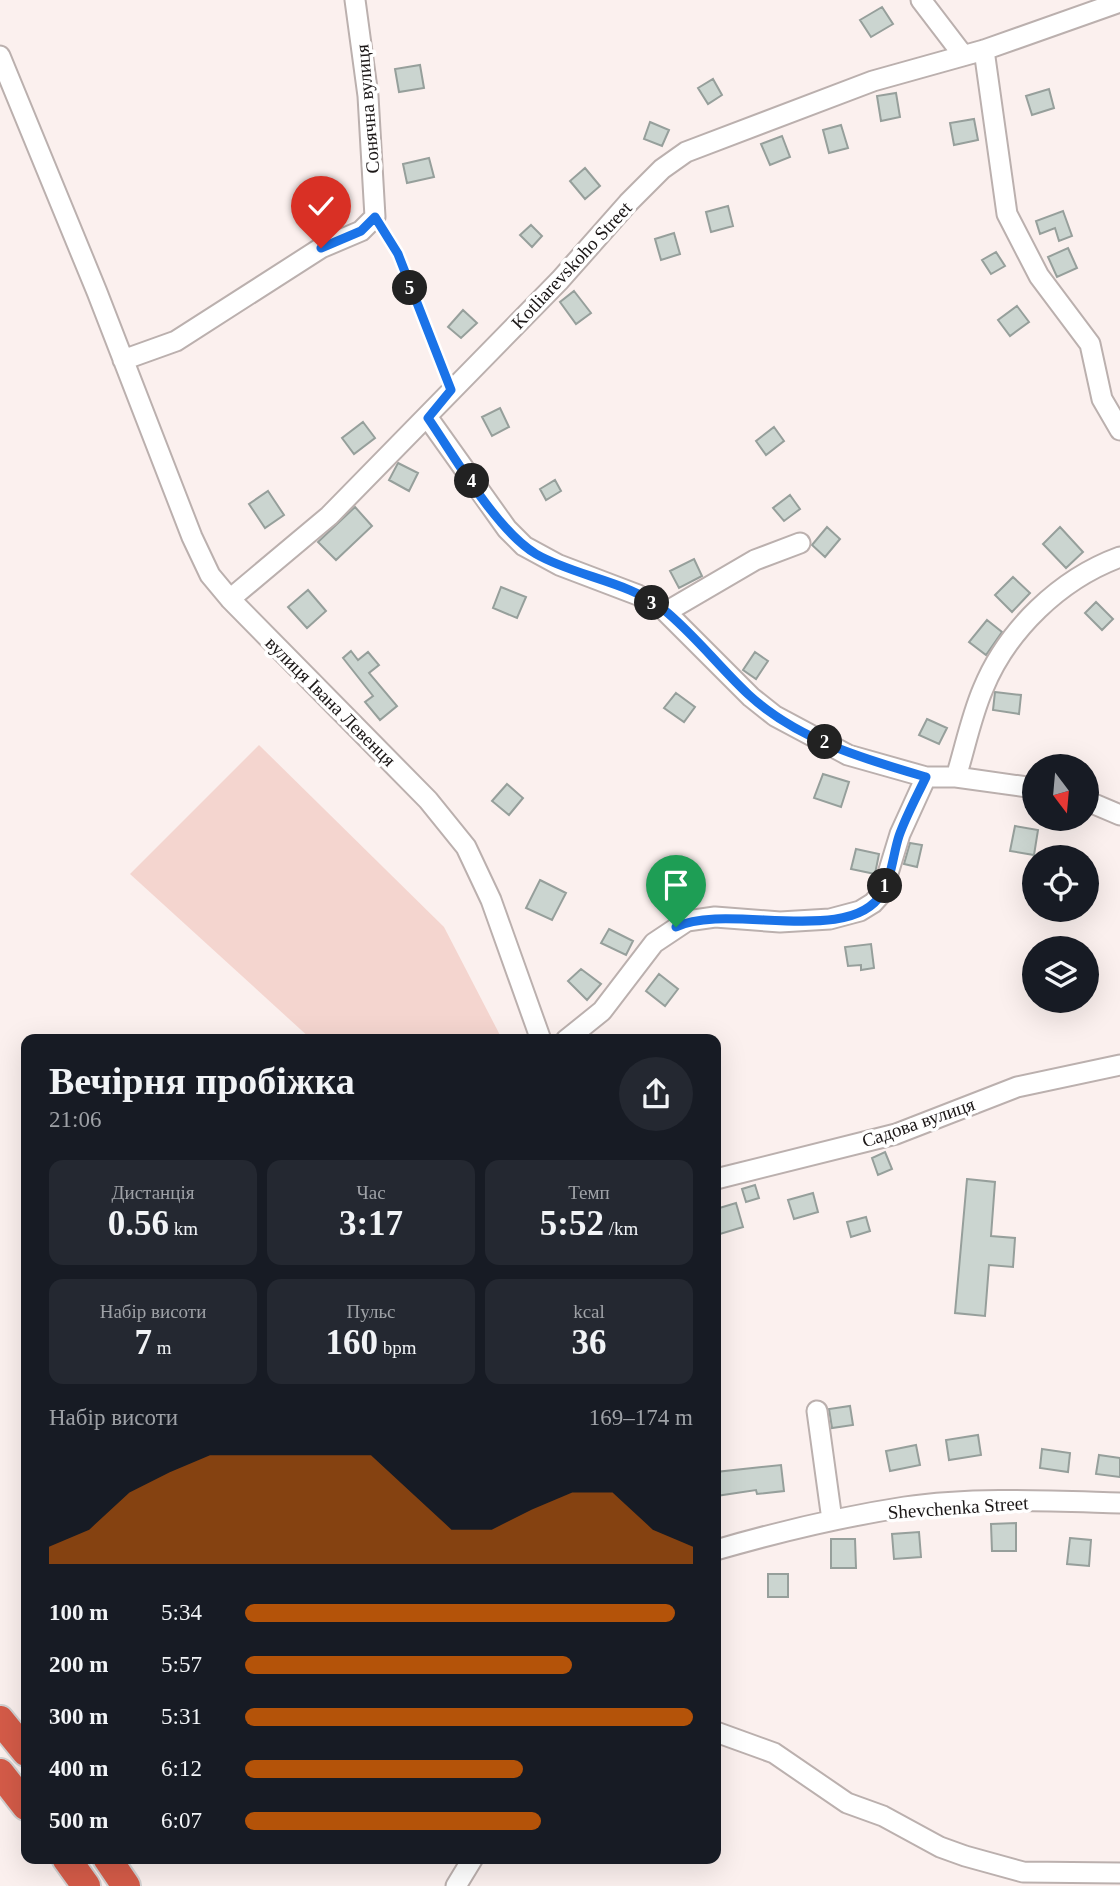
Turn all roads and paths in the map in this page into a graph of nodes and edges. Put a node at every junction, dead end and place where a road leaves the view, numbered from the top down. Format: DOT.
graph roads {
  1 [pos="355,0"];
  2 [pos="922,0"];
  3 [pos="1120,2"];
  4 [pos="984,50"];
  5 [pos="963,55"];
  6 [pos="0,56"];
  7 [pos="375,217"];
  8 [pos="123,360"];
  9 [pos="451,390"];
  10 [pos="428,418"];
  11 [pos="1120,430"];
  12 [pos="800,543"];
  13 [pos="1120,557"];
  14 [pos="230,599"];
  15 [pos="666,612"];
  16 [pos="926,777"];
  17 [pos="956,777"];
  18 [pos="1022,786"];
  19 [pos="1099,806"];
  20 [pos="1120,815"];
  21 [pos="539,1034"];
  22 [pos="573,1034"];
  23 [pos="1120,1065"];
  24 [pos="721,1178"];
  25 [pos="817,1411"];
  26 [pos="1120,1503"];
  27 [pos="832,1520"];
  28 [pos="721,1549"];
  29 [pos="0,1720"];
  30 [pos="721,1734"];
  31 [pos="21,1746"];
  32 [pos="0,1773"];
  33 [pos="21,1800"];
  34 [pos="70,1864"];
  35 [pos="111,1864"];
  36 [pos="469,1864"];
  37 [pos="1120,1873"];
  38 [pos="86,1886"];
  39 [pos="126,1886"];
  40 [pos="456,1886"];
  1 -- 7 [label="street, Сонячна вулиця"];
  2 -- 5 [label="street"];
  3 -- 4 [label="street, Kotliarevskoho Street"];
  4 -- 5 [label="street, Kotliarevskoho Street"];
  4 -- 11 [label="street"];
  5 -- 9 [label="street, Kotliarevskoho Street"];
  6 -- 8 [label="street, вулиця Івана Левенця"];
  7 -- 8 [label="street"];
  7 -- 9 [label="path"];
  8 -- 14 [label="street, вулиця Івана Левенця"];
  9 -- 10 [label="street, Kotliarevskoho Street"];
  10 -- 14 [label="street, Kotliarevskoho Street"];
  10 -- 15 [label="street"];
  12 -- 15 [label="street"];
  13 -- 17 [label="street"];
  14 -- 21 [label="street, вулиця Івана Левенця"];
  15 -- 16 [label="street"];
  16 -- 17 [label="street"];
  16 -- 22 [label="street"];
  17 -- 18 [label="street"];
  19 -- 20 [label="street"];
  23 -- 24 [label="street, Садова вулиця"];
  25 -- 27 [label="street"];
  26 -- 27 [label="street, Shevchenka Street"];
  27 -- 28 [label="street, Shevchenka Street"];
  29 -- 31 [label="highway"];
  30 -- 37 [label="street"];
  32 -- 33 [label="highway"];
  34 -- 38 [label="highway"];
  35 -- 39 [label="highway"];
  36 -- 40 [label="street"];
}
